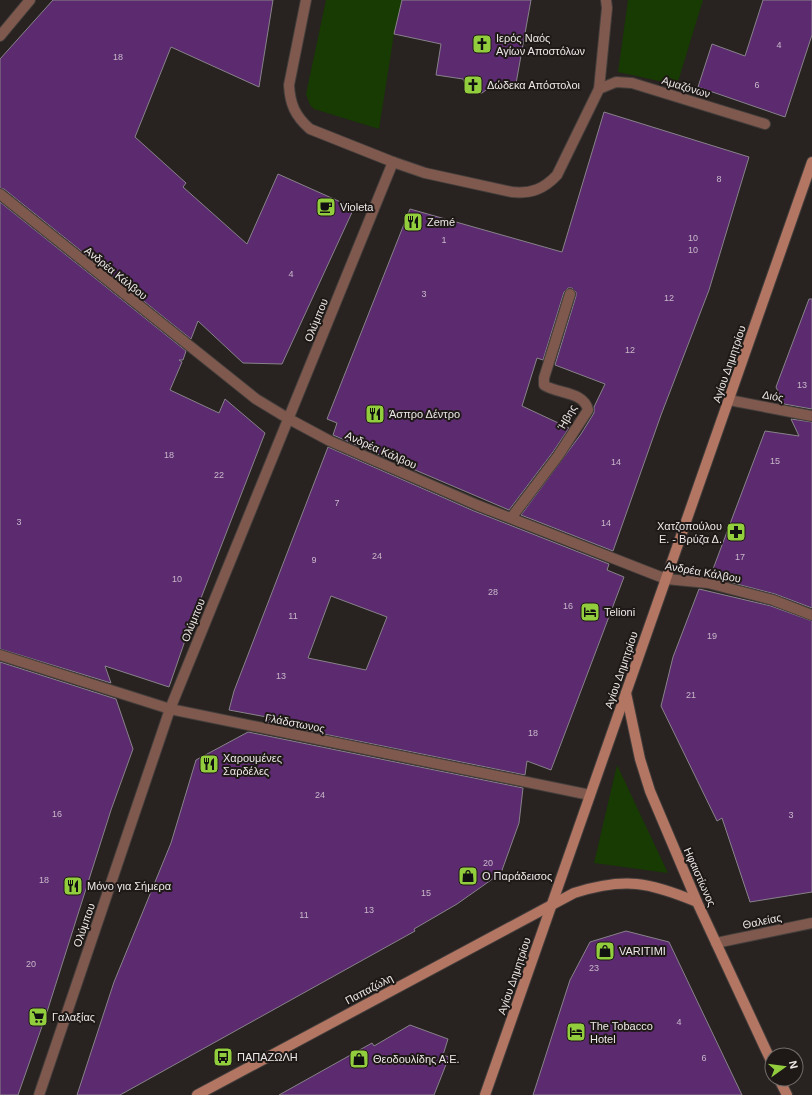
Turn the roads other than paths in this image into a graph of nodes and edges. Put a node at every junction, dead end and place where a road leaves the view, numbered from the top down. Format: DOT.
graph roads {
  1 [pos="30,0"];
  2 [pos="306,0"];
  3 [pos="606,0"];
  4 [pos="0,36"];
  5 [pos="599,89"];
  6 [pos="765,124"];
  7 [pos="393,162"];
  8 [pos="812,162"];
  9 [pos="0,194"];
  10 [pos="570,294"];
  11 [pos="729,400"];
  12 [pos="812,416"];
  13 [pos="289,419"];
  14 [pos="511,518"];
  15 [pos="666,579"];
  16 [pos="812,615"];
  17 [pos="0,654"];
  18 [pos="626,693"];
  19 [pos="170,710"];
  20 [pos="590,795"];
  21 [pos="697,902"];
  22 [pos="552,904"];
  23 [pos="812,923"];
  24 [pos="716,943"];
  25 [pos="765,1047"];
  26 [pos="39,1095"];
  27 [pos="197,1095"];
  28 [pos="485,1095"];
  1 -- 4 [label="street"];
  2 -- 7 [label="street"];
  3 -- 5 [label="street"];
  5 -- 6 [label="street, Αμαζόνων"];
  5 -- 7 [label="street"];
  7 -- 13 [label="street, Ολύμπου"];
  8 -- 11 [label="main road, Αγίου Δημητρίου"];
  9 -- 13 [label="street, Ανδρέα Κάλβου"];
  10 -- 14 [label="street, Ήβης"];
  11 -- 12 [label="street, Διός"];
  11 -- 15 [label="main road, Αγίου Δημητρίου"];
  13 -- 14 [label="street, Ανδρέα Κάλβου"];
  13 -- 19 [label="street, Ολύμπου"];
  14 -- 15 [label="street, Ανδρέα Κάλβου"];
  15 -- 16 [label="street, Ανδρέα Κάλβου"];
  15 -- 18 [label="main road, Αγίου Δημητρίου"];
  17 -- 19 [label="street, Γλάδστωνος"];
  18 -- 20 [label="main road, Αγίου Δημητρίου"];
  18 -- 21 [label="main road, Ηφαιστίωνος"];
  19 -- 20 [label="street, Γλάδστωνος"];
  19 -- 26 [label="street, Ολύμπου"];
  20 -- 22 [label="main road, Αγίου Δημητρίου"];
  21 -- 22 [label="main road, Παπαζώλη"];
  21 -- 24 [label="main road, Ηφαιστίωνος"];
  22 -- 27 [label="main road, Παπαζώλη"];
  22 -- 28 [label="main road, Αγίου Δημητρίου"];
  23 -- 24 [label="street, Θαλείας"];
  24 -- 25 [label="main road, Ηφαιστίωνος"];
}
